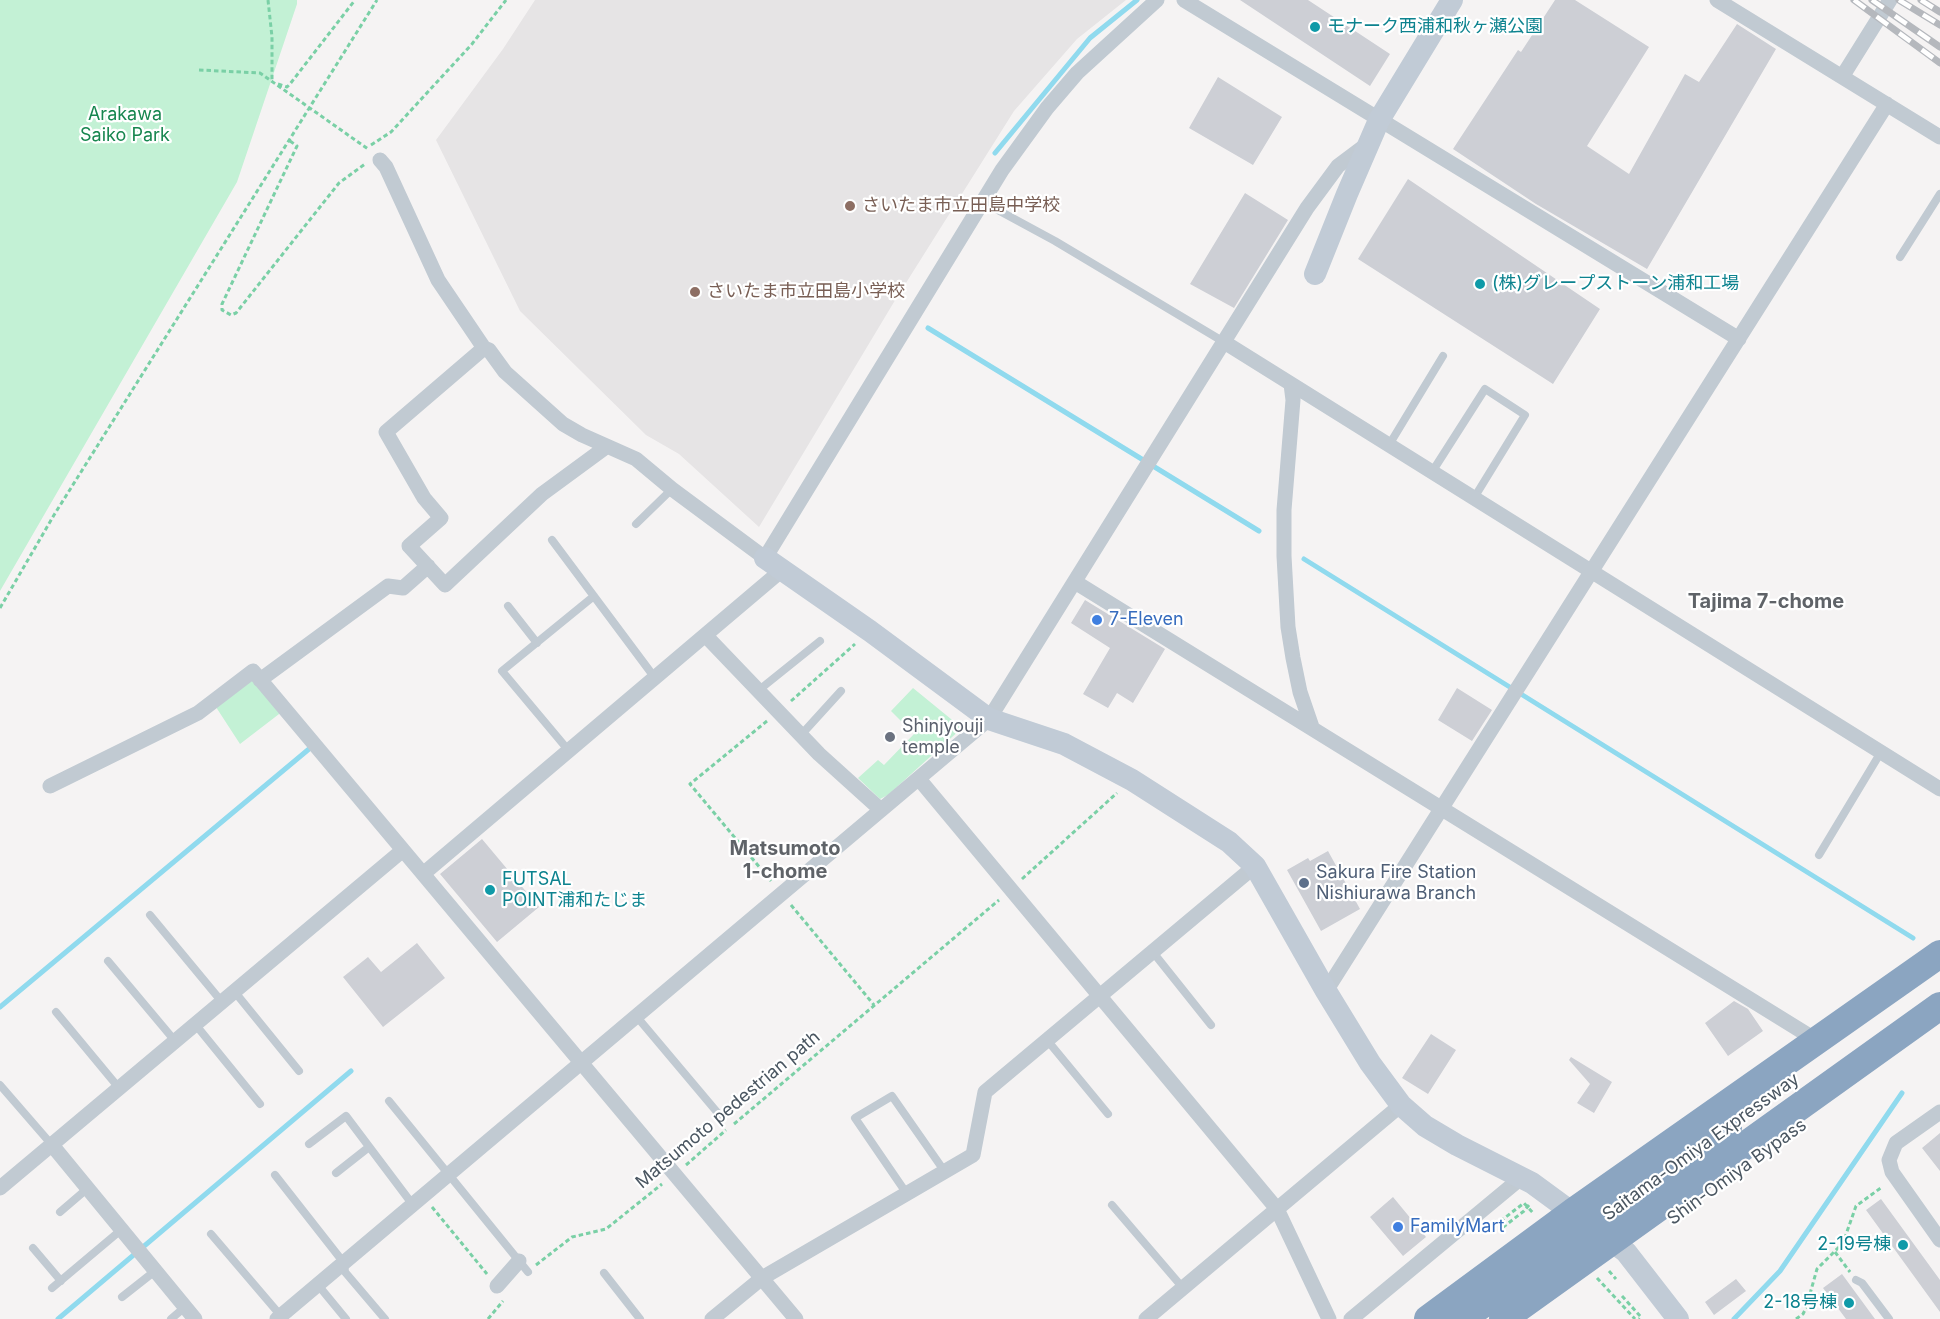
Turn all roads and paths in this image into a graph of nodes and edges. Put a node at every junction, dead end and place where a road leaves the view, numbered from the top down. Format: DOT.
graph roads {
  1 [pos="268,0"];
  2 [pos="355,0"];
  3 [pos="377,0"];
  4 [pos="506,0"];
  5 [pos="1156,0"];
  6 [pos="1184,0"];
  7 [pos="1452,0"];
  8 [pos="1717,0"];
  9 [pos="1890,0"];
  10 [pos="199,70"];
  11 [pos="1842,77"];
  12 [pos="272,81"];
  13 [pos="1887,104"];
  14 [pos="310,108"];
  15 [pos="1379,120"];
  16 [pos="1940,137"];
  17 [pos="289,141"];
  18 [pos="1370,142"];
  19 [pos="380,160"];
  20 [pos="1940,194"];
  21 [pos="983,202"];
  22 [pos="1900,257"];
  23 [pos="1315,274"];
  24 [pos="1739,339"];
  25 [pos="1224,342"];
  26 [pos="483,348"];
  27 [pos="1443,356"];
  28 [pos="1291,384"];
  29 [pos="1389,445"];
  30 [pos="606,447"];
  31 [pos="1432,472"];
  32 [pos="672,489"];
  33 [pos="1474,498"];
  34 [pos="636,524"];
  35 [pos="552,540"];
  36 [pos="773,564"];
  37 [pos="428,566"];
  38 [pos="1592,571"];
  39 [pos="1075,582"];
  40 [pos="594,596"];
  41 [pos="508,606"];
  42 [pos="0,608"];
  43 [pos="870,631"];
  44 [pos="706,636"];
  45 [pos="820,641"];
  46 [pos="537,643"];
  47 [pos="656,678"];
  48 [pos="260,680"];
  49 [pos="759,690"];
  50 [pos="841,691"];
  51 [pos="779,712"];
  52 [pos="990,719"];
  53 [pos="1312,727"];
  54 [pos="801,735"];
  55 [pos="569,751"];
  56 [pos="1881,752"];
  57 [pos="919,779"];
  58 [pos="50,786"];
  59 [pos="1940,789"];
  60 [pos="1442,808"];
  61 [pos="881,810"];
  62 [pos="403,850"];
  63 [pos="1819,855"];
  64 [pos="1255,866"];
  65 [pos="423,874"];
  66 [pos="782,894"];
  67 [pos="150,915"];
  68 [pos="1152,951"];
  69 [pos="1940,954"];
  70 [pos="108,961"];
  71 [pos="1940,975"];
  72 [pos="1326,991"];
  73 [pos="234,992"];
  74 [pos="1099,996"];
  75 [pos="222,1002"];
  76 [pos="1940,1006"];
  77 [pos="56,1012"];
  78 [pos="637,1017"];
  79 [pos="195,1024"];
  80 [pos="1211,1025"];
  81 [pos="1940,1026"];
  82 [pos="1047,1040"];
  83 [pos="1816,1040"];
  84 [pos="176,1041"];
  85 [pos="582,1063"];
  86 [pos="299,1071"];
  87 [pos="0,1084"];
  88 [pos="119,1088"];
  89 [pos="389,1101"];
  90 [pos="260,1104"];
  91 [pos="1401,1105"];
  92 [pos="1939,1113"];
  93 [pos="1108,1114"];
  94 [pos="722,1118"];
  95 [pos="309,1144"];
  96 [pos="52,1145"];
  97 [pos="369,1147"];
  98 [pos="945,1172"];
  99 [pos="336,1173"];
  100 [pos="675,1174"];
  101 [pos="274,1175"];
  102 [pos="448,1176"];
  103 [pos="1896,1177"];
  104 [pos="1521,1178"];
  105 [pos="0,1188"];
  106 [pos="87,1188"];
  107 [pos="907,1194"];
  108 [pos="418,1200"];
  109 [pos="1524,1203"];
  110 [pos="1112,1204"];
  111 [pos="1529,1205"];
  112 [pos="1277,1209"];
  113 [pos="60,1212"];
  114 [pos="1573,1212"];
  115 [pos="121,1230"];
  116 [pos="211,1234"];
  117 [pos="1940,1240"];
  118 [pos="33,1248"];
  119 [pos="1626,1252"];
  120 [pos="1835,1252"];
  121 [pos="345,1263"];
  122 [pos="524,1267"];
  123 [pos="155,1271"];
  124 [pos="604,1273"];
  125 [pos="762,1278"];
  126 [pos="1856,1280"];
  127 [pos="61,1281"];
  128 [pos="318,1285"];
  129 [pos="497,1286"];
  130 [pos="52,1288"];
  131 [pos="1183,1288"];
  132 [pos="1622,1296"];
  133 [pos="122,1297"];
  134 [pos="1618,1300"];
  135 [pos="190,1313"];
  136 [pos="279,1317"];
  137 [pos="171,1319"];
  138 [pos="346,1319"];
  139 [pos="385,1319"];
  140 [pos="488,1319"];
  141 [pos="640,1319"];
  142 [pos="712,1319"];
  143 [pos="796,1319"];
  144 [pos="1146,1319"];
  145 [pos="1329,1319"];
  146 [pos="1352,1319"];
  147 [pos="1428,1319"];
  148 [pos="1462,1319"];
  149 [pos="1503,1319"];
  150 [pos="1534,1319"];
  151 [pos="1637,1319"];
  152 [pos="1678,1319"];
  153 [pos="1796,1319"];
  154 [pos="1888,1319"];
  1 -- 12 [label="path"];
  2 -- 12 [label="path"];
  3 -- 14 [label="path"];
  4 -- 14 [label="path"];
  5 -- 21 [label="street"];
  6 -- 15 [label="street"];
  7 -- 15 [label="street"];
  8 -- 11 [label="street"];
  9 -- 11 [label="street"];
  10 -- 12 [label="path"];
  11 -- 13 [label="street"];
  12 -- 14 [label="path"];
  13 -- 16 [label="street"];
  13 -- 24 [label="street"];
  14 -- 17 [label="path"];
  15 -- 18 [label="street"];
  15 -- 24 [label="street"];
  17 -- 19 [label="path"];
  17 -- 42 [label="path"];
  18 -- 23 [label="street"];
  18 -- 25 [label="street"];
  19 -- 26 [label="street"];
  20 -- 22 [label="lane"];
  21 -- 25 [label="lane"];
  21 -- 36 [label="street"];
  24 -- 38 [label="street"];
  25 -- 28 [label="street"];
  25 -- 39 [label="street"];
  26 -- 30 [label="street"];
  26 -- 37 [label="street"];
  27 -- 29 [label="lane"];
  28 -- 29 [label="street"];
  28 -- 53 [label="street"];
  29 -- 31 [label="street"];
  30 -- 32 [label="street"];
  30 -- 37 [label="street"];
  31 -- 33 [label="street"];
  31 -- 33 [label="lane"];
  32 -- 34 [label="lane"];
  32 -- 36 [label="street"];
  33 -- 38 [label="street"];
  35 -- 40 [label="lane"];
  36 -- 43 [label="street"];
  36 -- 44 [label="street"];
  37 -- 48 [label="street"];
  38 -- 56 [label="street"];
  38 -- 60 [label="street"];
  39 -- 52 [label="street"];
  39 -- 53 [label="street"];
  40 -- 46 [label="lane"];
  40 -- 47 [label="lane"];
  41 -- 46 [label="lane"];
  43 -- 51 [label="path"];
  43 -- 52 [label="street"];
  44 -- 47 [label="street"];
  44 -- 49 [label="street"];
  45 -- 49 [label="lane"];
  46 -- 55 [label="lane"];
  47 -- 55 [label="street"];
  48 -- 58 [label="street"];
  48 -- 62 [label="street"];
  49 -- 51 [label="street"];
  50 -- 54 [label="lane"];
  51 -- 54 [label="street"];
  51 -- 66 [label="path"];
  52 -- 57 [label="street"];
  52 -- 64 [label="street"];
  53 -- 60 [label="street"];
  54 -- 61 [label="street"];
  55 -- 65 [label="street"];
  56 -- 59 [label="street"];
  56 -- 63 [label="lane"];
  57 -- 61 [label="street"];
  57 -- 74 [label="street"];
  60 -- 72 [label="street"];
  60 -- 83 [label="street"];
  61 -- 66 [label="street"];
  62 -- 65 [label="street"];
  62 -- 73 [label="street"];
  64 -- 68 [label="street"];
  64 -- 72 [label="street"];
  65 -- 85 [label="street"];
  66 -- 78 [label="street"];
  66 -- 100 [label="path, Matsumoto pedestrian path"];
  67 -- 75 [label="lane"];
  68 -- 74 [label="street"];
  68 -- 80 [label="lane"];
  69 -- 83 [label="highway"];
  70 -- 84 [label="lane"];
  71 -- 148 [label="highway, Saitama-Omiya Expressway"];
  72 -- 91 [label="street"];
  73 -- 75 [label="street"];
  73 -- 86 [label="lane"];
  74 -- 82 [label="street"];
  74 -- 112 [label="street"];
  75 -- 79 [label="street"];
  76 -- 149 [label="highway, Saitama-Omiya Expressway"];
  77 -- 88 [label="lane"];
  78 -- 85 [label="street"];
  78 -- 94 [label="lane"];
  79 -- 84 [label="street"];
  79 -- 90 [label="lane"];
  81 -- 119 [label="highway, Shin-Omiya Bypass"];
  82 -- 93 [label="lane"];
  82 -- 98 [label="street"];
  83 -- 114 [label="highway"];
  84 -- 88 [label="street"];
  85 -- 100 [label="street"];
  85 -- 102 [label="street"];
  87 -- 96 [label="lane"];
  88 -- 96 [label="street"];
  89 -- 102 [label="lane"];
  91 -- 104 [label="street"];
  91 -- 112 [label="street"];
  92 -- 103 [label="street"];
  95 -- 97 [label="lane"];
  96 -- 105 [label="street"];
  96 -- 106 [label="street"];
  97 -- 99 [label="lane"];
  97 -- 108 [label="lane"];
  98 -- 107 [label="street"];
  98 -- 107 [label="lane"];
  100 -- 122 [label="path, Matsumoto pedestrian path"];
  100 -- 125 [label="street"];
  101 -- 121 [label="lane"];
  102 -- 108 [label="street"];
  102 -- 122 [label="lane"];
  103 -- 117 [label="street"];
  103 -- 120 [label="path"];
  104 -- 114 [label="street"];
  104 -- 146 [label="street"];
  106 -- 113 [label="lane"];
  106 -- 115 [label="street"];
  107 -- 125 [label="street"];
  108 -- 121 [label="street"];
  108 -- 129 [label="path"];
  109 -- 111 [label="path"];
  110 -- 131 [label="lane"];
  112 -- 131 [label="street"];
  112 -- 145 [label="street"];
  114 -- 119 [label="street"];
  114 -- 147 [label="highway"];
  115 -- 123 [label="street"];
  115 -- 127 [label="lane"];
  116 -- 136 [label="lane"];
  118 -- 127 [label="lane"];
  119 -- 150 [label="highway, Shin-Omiya Bypass"];
  119 -- 152 [label="street"];
  120 -- 126 [label="path"];
  120 -- 153 [label="path"];
  121 -- 128 [label="street"];
  121 -- 139 [label="lane"];
  122 -- 129 [label="street"];
  122 -- 140 [label="path, Matsumoto pedestrian path"];
  123 -- 133 [label="lane"];
  123 -- 135 [label="street"];
  124 -- 141 [label="lane"];
  125 -- 142 [label="street"];
  125 -- 143 [label="street"];
  126 -- 154 [label="lane"];
  127 -- 130 [label="lane"];
  128 -- 136 [label="street"];
  128 -- 138 [label="lane"];
  131 -- 144 [label="street"];
  132 -- 151 [label="path"];
  134 -- 151 [label="path"];
  135 -- 137 [label="lane"];
}
